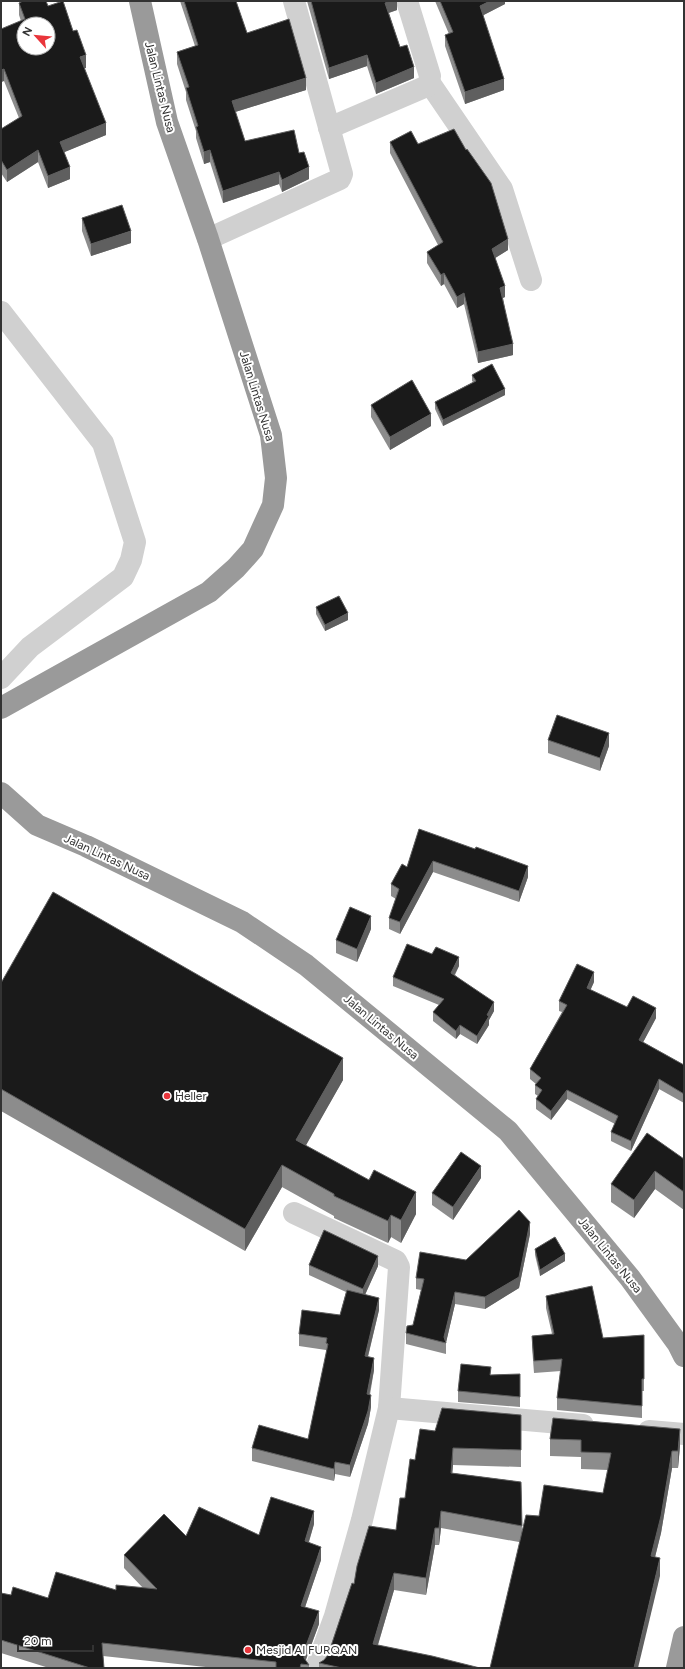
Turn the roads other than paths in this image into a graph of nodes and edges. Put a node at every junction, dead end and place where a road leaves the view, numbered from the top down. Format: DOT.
graph roads {
  1 [pos="140,1"];
  2 [pos="294,1"];
  3 [pos="407,1"];
  4 [pos="429,82"];
  5 [pos="329,128"];
  6 [pos="208,239"];
  7 [pos="531,280"];
  8 [pos="1,312"];
  9 [pos="1,678"];
  10 [pos="1,708"];
  11 [pos="1,793"];
  12 [pos="294,1213"];
  13 [pos="684,1356"];
  14 [pos="389,1408"];
  15 [pos="604,1427"];
  16 [pos="628,1429"];
  17 [pos="684,1434"];
  18 [pos="684,1637"];
  19 [pos="316,1668"];
  20 [pos="677,1668"];
  1 -- 6 [label="highway, Jalan Lintas Nusa"];
  2 -- 5 [label="street"];
  3 -- 4 [label="street"];
  4 -- 5 [label="street"];
  4 -- 7 [label="street"];
  5 -- 6 [label="street"];
  6 -- 10 [label="highway, Jalan Lintas Nusa"];
  8 -- 9 [label="street"];
  11 -- 13 [label="highway, Jalan Lintas Nusa"];
  12 -- 14 [label="street"];
  14 -- 15 [label="street"];
  14 -- 19 [label="street"];
  16 -- 17 [label="street"];
  18 -- 20 [label="highway"];
}
